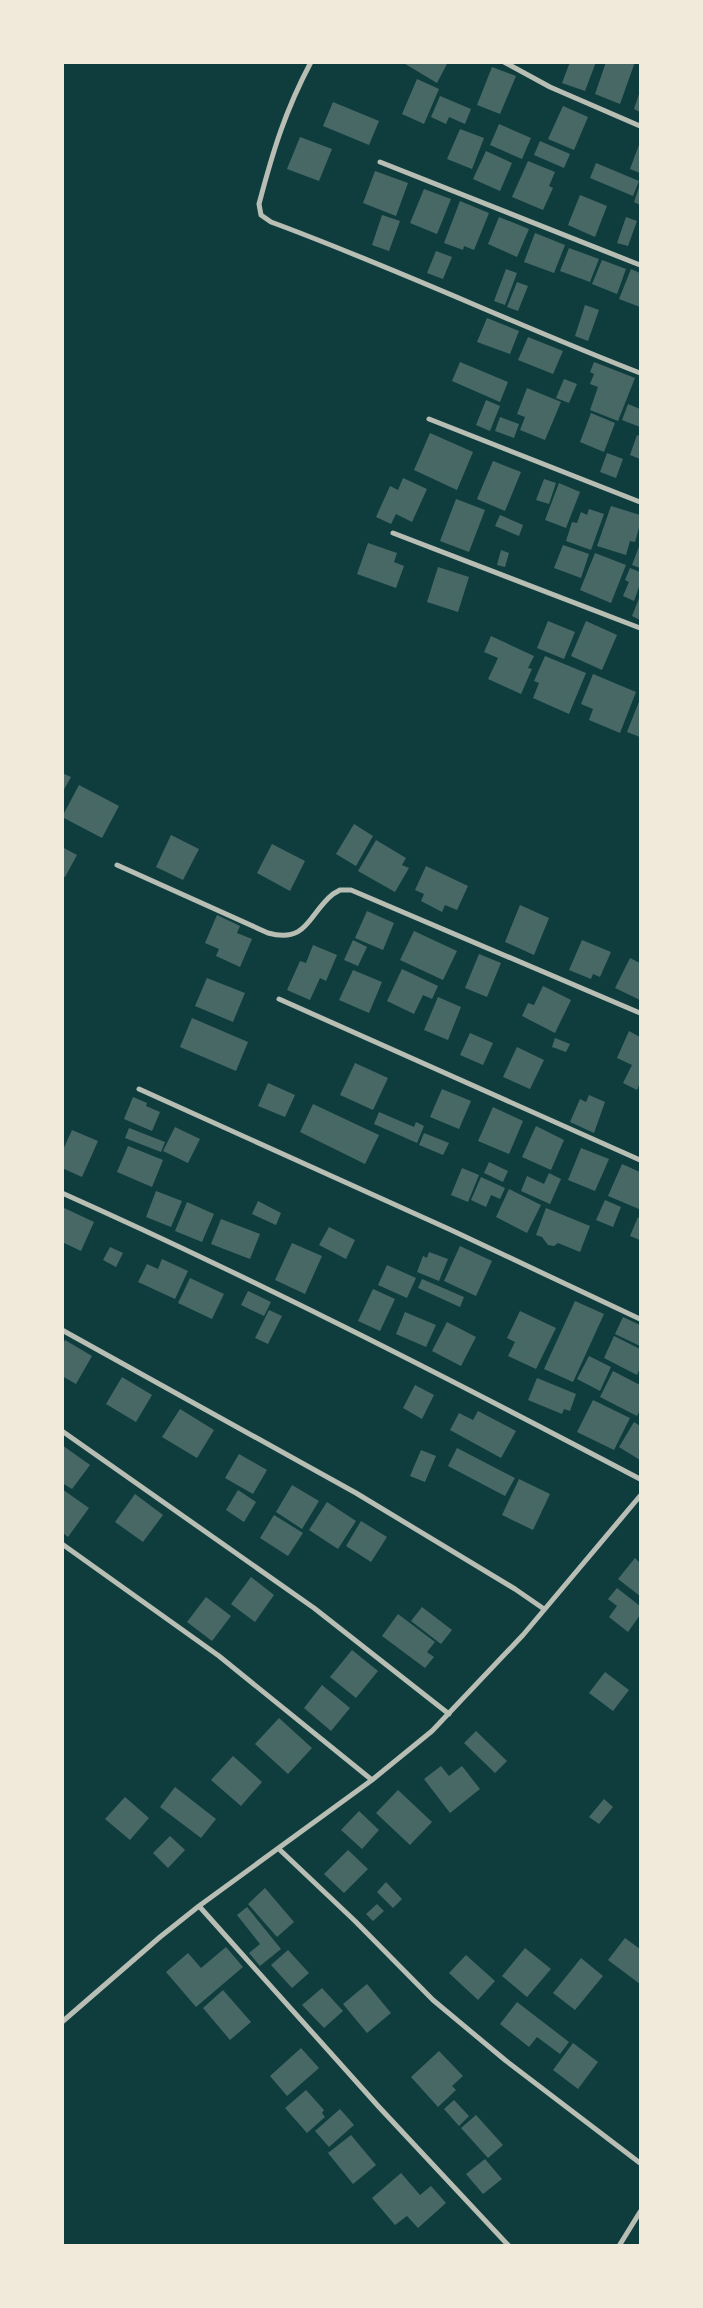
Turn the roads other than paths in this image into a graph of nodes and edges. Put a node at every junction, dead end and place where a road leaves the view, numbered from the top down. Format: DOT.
graph roads {
  1 [pos="311,62"];
  2 [pos="504,62"];
  3 [pos="640,126"];
  4 [pos="380,162"];
  5 [pos="640,265"];
  6 [pos="640,373"];
  7 [pos="429,419"];
  8 [pos="640,502"];
  9 [pos="393,533"];
  10 [pos="640,628"];
  11 [pos="117,865"];
  12 [pos="279,999"];
  13 [pos="640,1013"];
  14 [pos="139,1089"];
  15 [pos="640,1160"];
  16 [pos="62,1193"];
  17 [pos="640,1319"];
  18 [pos="62,1330"];
  19 [pos="62,1431"];
  20 [pos="640,1479"];
  21 [pos="640,1496"];
  22 [pos="62,1544"];
  23 [pos="544,1609"];
  24 [pos="449,1714"];
  25 [pos="372,1780"];
  26 [pos="279,1849"];
  27 [pos="199,1906"];
  28 [pos="62,2022"];
  29 [pos="640,2163"];
  30 [pos="640,2212"];
  31 [pos="509,2246"];
  32 [pos="619,2246"];
  1 -- 6 [label="street"];
  2 -- 3 [label="street"];
  4 -- 5 [label="street"];
  7 -- 8 [label="street"];
  9 -- 10 [label="street"];
  11 -- 13 [label="street"];
  12 -- 15 [label="street"];
  14 -- 17 [label="street"];
  16 -- 20 [label="street"];
  18 -- 23 [label="street"];
  19 -- 24 [label="street"];
  21 -- 23 [label="street"];
  22 -- 25 [label="street"];
  23 -- 24 [label="street"];
  24 -- 25 [label="street"];
  25 -- 26 [label="street"];
  26 -- 27 [label="street"];
  26 -- 29 [label="street"];
  27 -- 28 [label="street"];
  27 -- 31 [label="street"];
  30 -- 32 [label="street"];
}
